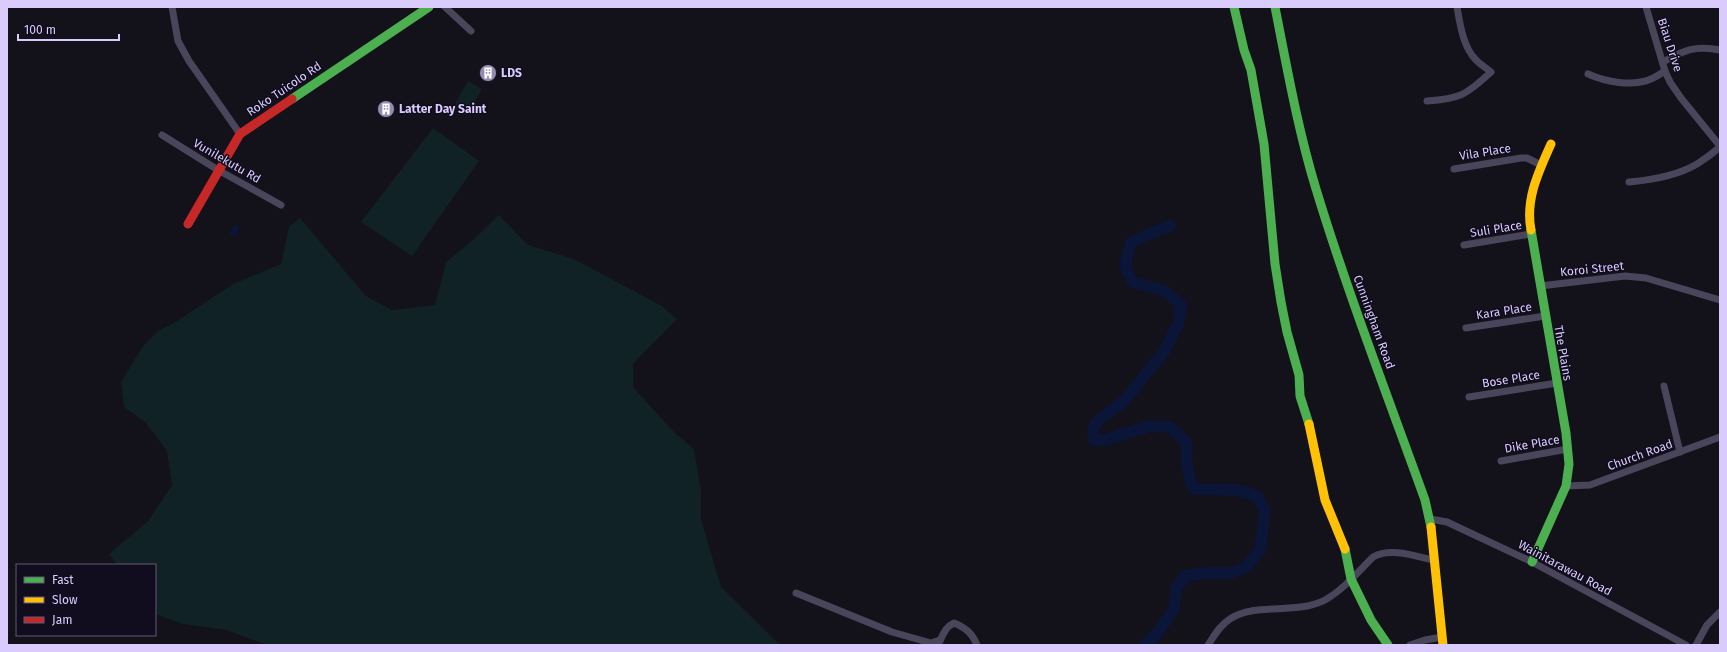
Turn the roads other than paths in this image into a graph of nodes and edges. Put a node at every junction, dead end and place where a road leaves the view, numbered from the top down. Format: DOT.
graph roads {
  1 [pos="172,7"];
  2 [pos="429,7"];
  3 [pos="445,7"];
  4 [pos="1234,7"];
  5 [pos="1275,7"];
  6 [pos="1457,7"];
  7 [pos="1646,7"];
  8 [pos="471,30"];
  9 [pos="1720,50"];
  10 [pos="1663,62"];
  11 [pos="1665,71"];
  12 [pos="1588,74"];
  13 [pos="1427,101"];
  14 [pos="240,134"];
  15 [pos="162,136"];
  16 [pos="1551,144"];
  17 [pos="1720,146"];
  18 [pos="1541,165"];
  19 [pos="1454,169"];
  20 [pos="218,170"];
  21 [pos="1629,182"];
  22 [pos="281,205"];
  23 [pos="188,224"];
  24 [pos="1531,234"];
  25 [pos="1464,245"];
  26 [pos="1540,286"];
  27 [pos="1720,300"];
  28 [pos="1545,316"];
  29 [pos="1466,328"];
  30 [pos="1557,383"];
  31 [pos="1664,386"];
  32 [pos="1469,397"];
  33 [pos="1720,437"];
  34 [pos="1568,449"];
  35 [pos="1680,452"];
  36 [pos="1501,461"];
  37 [pos="1566,486"];
  38 [pos="1430,519"];
  39 [pos="1433,560"];
  40 [pos="1532,562"];
  41 [pos="1351,579"];
  42 [pos="796,593"];
  43 [pos="1720,612"];
  44 [pos="1442,641"];
  45 [pos="939,643"];
  46 [pos="977,645"];
  47 [pos="1208,645"];
  48 [pos="1388,645"];
  49 [pos="1410,645"];
  50 [pos="1686,645"];
  51 [pos="1696,645"];
  1 -- 14 [label="street"];
  2 -- 14 [label="street, Roko Tuicolo Rd"];
  3 -- 8 [label="street"];
  4 -- 41 [label="street"];
  5 -- 38 [label="street, Cunningham Road"];
  6 -- 13 [label="street"];
  7 -- 10 [label="street, Biau Drive"];
  9 -- 10 [label="street"];
  10 -- 11 [label="street, Biau Drive"];
  11 -- 12 [label="street"];
  11 -- 17 [label="street, Biau Drive"];
  14 -- 20 [label="street, Roko Tuicolo Rd"];
  15 -- 20 [label="street, Vunilekutu Rd"];
  16 -- 18 [label="street, The Plains"];
  17 -- 21 [label="street"];
  18 -- 19 [label="street, Vila Place"];
  18 -- 24 [label="street, The Plains"];
  20 -- 22 [label="street, Vunilekutu Rd"];
  20 -- 23 [label="street, Roko Tuicolo Rd"];
  24 -- 25 [label="street, Suli Place"];
  24 -- 26 [label="street, The Plains"];
  26 -- 27 [label="street, Koroi Street"];
  26 -- 28 [label="street, The Plains"];
  28 -- 29 [label="street, Kara Place"];
  28 -- 30 [label="street, The Plains"];
  30 -- 32 [label="street, Bose Place"];
  30 -- 34 [label="street, The Plains"];
  31 -- 35 [label="street"];
  33 -- 35 [label="street, Church Road"];
  34 -- 36 [label="street, Dike Place"];
  34 -- 37 [label="street, The Plains"];
  35 -- 37 [label="street, Church Road"];
  37 -- 40 [label="street, The Plains"];
  38 -- 39 [label="street, Cunningham Road"];
  38 -- 40 [label="street, Wainitarawau Road"];
  39 -- 41 [label="street"];
  39 -- 44 [label="street, Cunningham Road"];
  40 -- 50 [label="street, Wainitarawau Road"];
  41 -- 47 [label="street"];
  41 -- 48 [label="street"];
  42 -- 45 [label="street"];
  43 -- 51 [label="street"];
  44 -- 49 [label="street"];
  45 -- 46 [label="street"];
}
